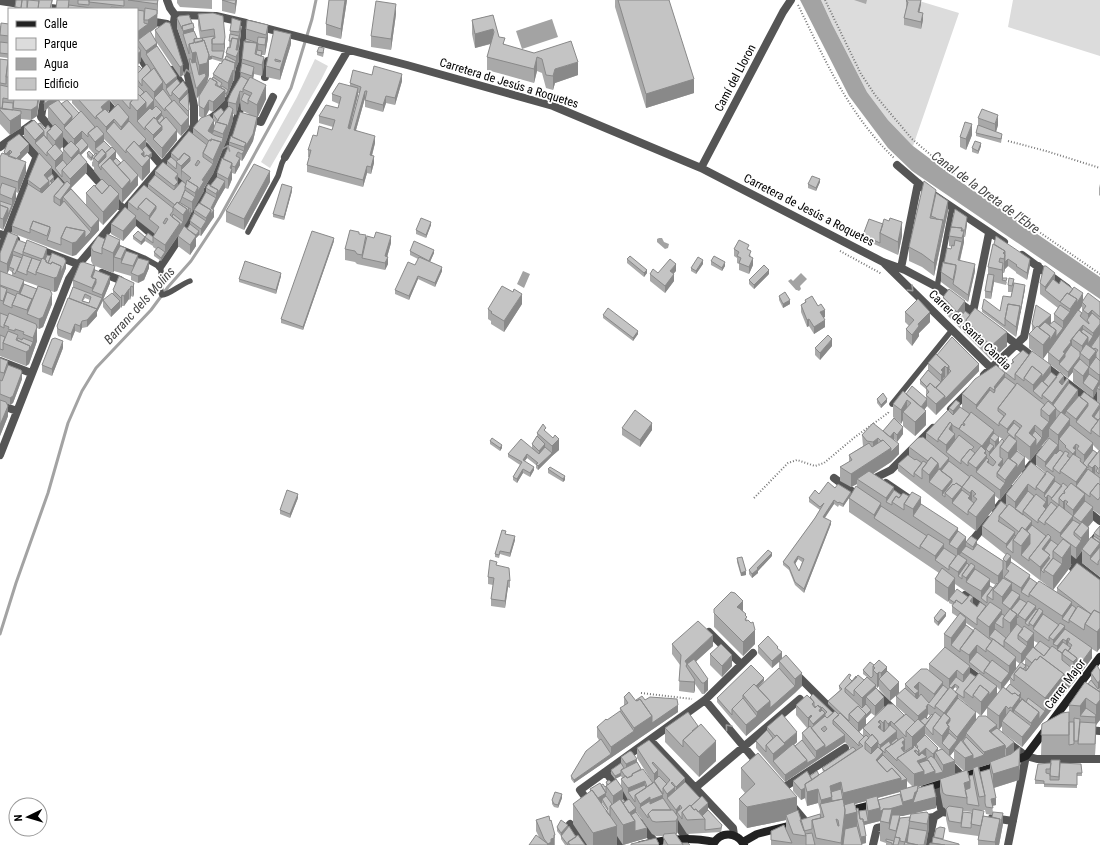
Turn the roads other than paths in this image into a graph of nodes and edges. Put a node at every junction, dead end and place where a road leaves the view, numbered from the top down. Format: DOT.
graph roads {
  1 [pos="167,0"];
  2 [pos="791,0"];
  3 [pos="0,1"];
  4 [pos="56,7"];
  5 [pos="175,15"];
  6 [pos="138,19"];
  7 [pos="167,24"];
  8 [pos="246,24"];
  9 [pos="158,32"];
  10 [pos="348,50"];
  11 [pos="138,54"];
  12 [pos="270,54"];
  13 [pos="167,63"];
  14 [pos="265,78"];
  15 [pos="155,81"];
  16 [pos="274,97"];
  17 [pos="193,98"];
  18 [pos="44,100"];
  19 [pos="104,100"];
  20 [pos="242,102"];
  21 [pos="44,115"];
  22 [pos="237,116"];
  23 [pos="123,121"];
  24 [pos="16,123"];
  25 [pos="186,123"];
  26 [pos="202,123"];
  27 [pos="31,125"];
  28 [pos="194,125"];
  29 [pos="17,135"];
  30 [pos="138,138"];
  31 [pos="0,147"];
  32 [pos="37,156"];
  33 [pos="285,157"];
  34 [pos="898,163"];
  35 [pos="162,166"];
  36 [pos="701,168"];
  37 [pos="918,183"];
  38 [pos="189,189"];
  39 [pos="68,191"];
  40 [pos="952,208"];
  41 [pos="124,210"];
  42 [pos="248,232"];
  43 [pos="989,233"];
  44 [pos="3,235"];
  45 [pos="157,239"];
  46 [pos="111,244"];
  47 [pos="0,251"];
  48 [pos="883,262"];
  49 [pos="78,264"];
  50 [pos="1038,266"];
  51 [pos="160,267"];
  52 [pos="901,268"];
  53 [pos="120,280"];
  54 [pos="190,280"];
  55 [pos="937,286"];
  56 [pos="1075,293"];
  57 [pos="973,312"];
  58 [pos="952,330"];
  59 [pos="1017,345"];
  60 [pos="0,361"];
  61 [pos="991,368"];
  62 [pos="31,373"];
  63 [pos="1003,379"];
  64 [pos="1100,390"];
  65 [pos="1092,401"];
  66 [pos="892,404"];
  67 [pos="0,405"];
  68 [pos="1100,408"];
  69 [pos="17,412"];
  70 [pos="1048,443"];
  71 [pos="1,451"];
  72 [pos="878,476"];
  73 [pos="834,478"];
  74 [pos="857,487"];
  75 [pos="915,502"];
  76 [pos="1076,503"];
  77 [pos="870,504"];
  78 [pos="1100,521"];
  79 [pos="1100,532"];
  80 [pos="972,541"];
  81 [pos="1059,550"];
  82 [pos="1076,564"];
  83 [pos="1068,575"];
  84 [pos="1100,582"];
  85 [pos="958,590"];
  86 [pos="995,616"];
  87 [pos="710,632"];
  88 [pos="753,653"];
  89 [pos="1097,657"];
  90 [pos="957,662"];
  91 [pos="741,664"];
  92 [pos="792,670"];
  93 [pos="989,686"];
  94 [pos="874,690"];
  95 [pos="800,699"];
  96 [pos="705,700"];
  97 [pos="901,716"];
  98 [pos="848,726"];
  99 [pos="1099,729"];
  100 [pos="1082,730"];
  101 [pos="1001,736"];
  102 [pos="650,740"];
  103 [pos="744,746"];
  104 [pos="845,748"];
  105 [pos="1026,756"];
  106 [pos="948,759"];
  107 [pos="1100,759"];
  108 [pos="606,772"];
  109 [pos="766,773"];
  110 [pos="963,777"];
  111 [pos="935,785"];
  112 [pos="695,788"];
  113 [pos="915,792"];
  114 [pos="882,802"];
  115 [pos="593,808"];
  116 [pos="669,812"];
  117 [pos="942,812"];
  118 [pos="841,813"];
  119 [pos="966,815"];
  120 [pos="934,817"];
  121 [pos="981,817"];
  122 [pos="912,821"];
  123 [pos="1013,821"];
  124 [pos="570,824"];
  125 [pos="898,824"];
  126 [pos="607,827"];
  127 [pos="734,835"];
  128 [pos="686,838"];
  129 [pos="656,843"];
  130 [pos="713,844"];
  131 [pos="743,844"];
  132 [pos="584,845"];
  133 [pos="620,845"];
  134 [pos="641,845"];
  135 [pos="873,845"];
  136 [pos="928,845"];
  137 [pos="1008,845"];
  1 -- 5 [label="street"];
  2 -- 36 [label="street, Camí del Lloron"];
  3 -- 4 [label="street"];
  5 -- 7 [label="street"];
  5 -- 8 [label="street, Carretera de Jesús a Roquetes"];
  17 -- 5 [label="street, one-way"];
  6 -- 7 [label="street"];
  7 -- 9 [label="street"];
  8 -- 10 [label="street, Carretera de Jesús a Roquetes"];
  8 -- 26 [label="street"];
  10 -- 33 [label="street"];
  10 -- 36 [label="street, Carretera de Jesús a Roquetes"];
  11 -- 15 [label="street"];
  12 -- 14 [label="street"];
  13 -- 17 [label="street"];
  16 -- 22 [label="street"];
  17 -- 28 [label="street"];
  18 -- 21 [label="street"];
  19 -- 23 [label="street"];
  20 -- 22 [label="street"];
  21 -- 27 [label="street"];
  21 -- 41 [label="street"];
  51 -- 22 [label="street, one-way"];
  24 -- 27 [label="street"];
  25 -- 28 [label="street"];
  27 -- 29 [label="street"];
  28 -- 35 [label="street"];
  29 -- 31 [label="street"];
  29 -- 32 [label="street"];
  30 -- 35 [label="street"];
  32 -- 39 [label="street"];
  32 -- 44 [label="street"];
  33 -- 42 [label="lane"];
  34 -- 37 [label="street"];
  35 -- 38 [label="street"];
  35 -- 41 [label="street"];
  36 -- 48 [label="street, Carretera de Jesús a Roquetes"];
  37 -- 40 [label="street"];
  37 -- 52 [label="street"];
  40 -- 43 [label="street"];
  40 -- 55 [label="lane"];
  41 -- 45 [label="street"];
  41 -- 49 [label="street"];
  43 -- 50 [label="street"];
  43 -- 57 [label="street"];
  44 -- 47 [label="street"];
  44 -- 49 [label="street"];
  46 -- 51 [label="lane"];
  48 -- 52 [label="street"];
  48 -- 58 [label="street, Carrer de Santa Càndia, one-way"];
  49 -- 53 [label="street"];
  49 -- 62 [label="street"];
  50 -- 56 [label="street"];
  50 -- 59 [label="street"];
  51 -- 54 [label="lane"];
  52 -- 55 [label="street"];
  55 -- 57 [label="street"];
  57 -- 59 [label="street"];
  58 -- 61 [label="street, Carrer de Santa Càndia"];
  58 -- 66 [label="lane"];
  59 -- 61 [label="street"];
  59 -- 65 [label="street"];
  60 -- 62 [label="street"];
  61 -- 63 [label="street, Carrer de Santa Càndia"];
  61 -- 72 [label="street"];
  62 -- 69 [label="street"];
  64 -- 65 [label="street"];
  65 -- 68 [label="street"];
  67 -- 69 [label="street"];
  69 -- 71 [label="street"];
  70 -- 80 [label="street"];
  72 -- 74 [label="street"];
  72 -- 75 [label="street"];
  73 -- 74 [label="street"];
  74 -- 77 [label="street"];
  76 -- 78 [label="street"];
  79 -- 82 [label="street"];
  81 -- 82 [label="street"];
  82 -- 83 [label="street"];
  82 -- 84 [label="street"];
  85 -- 86 [label="street"];
  87 -- 91 [label="street"];
  88 -- 91 [label="street"];
  89 -- 105 [label="street, Carrer Major"];
  90 -- 93 [label="street"];
  91 -- 96 [label="street"];
  92 -- 98 [label="street"];
  94 -- 97 [label="street"];
  95 -- 103 [label="street"];
  96 -- 102 [label="street"];
  103 -- 96 [label="street, one-way"];
  99 -- 100 [label="street"];
  101 -- 105 [label="street"];
  102 -- 108 [label="street"];
  102 -- 112 [label="street"];
  103 -- 109 [label="street"];
  103 -- 112 [label="street"];
  104 -- 131 [label="street"];
  105 -- 107 [label="street"];
  105 -- 110 [label="street"];
  105 -- 123 [label="street"];
  106 -- 110 [label="street"];
  108 -- 115 [label="street"];
  108 -- 129 [label="street"];
  110 -- 111 [label="street"];
  111 -- 113 [label="street"];
  111 -- 117 [label="street"];
  112 -- 127 [label="street"];
  114 -- 118 [label="street"];
  116 -- 128 [label="street"];
  117 -- 119 [label="street"];
  117 -- 120 [label="street"];
  120 -- 122 [label="street"];
  120 -- 136 [label="street"];
  121 -- 123 [label="street"];
  123 -- 137 [label="street"];
  124 -- 132 [label="street"];
  125 -- 135 [label="street"];
  126 -- 133 [label="street"];
  127 -- 130 [label="street"];
  127 -- 131 [label="street"];
  128 -- 129 [label="street"];
  128 -- 130 [label="street"];
  129 -- 134 [label="street"];
}
